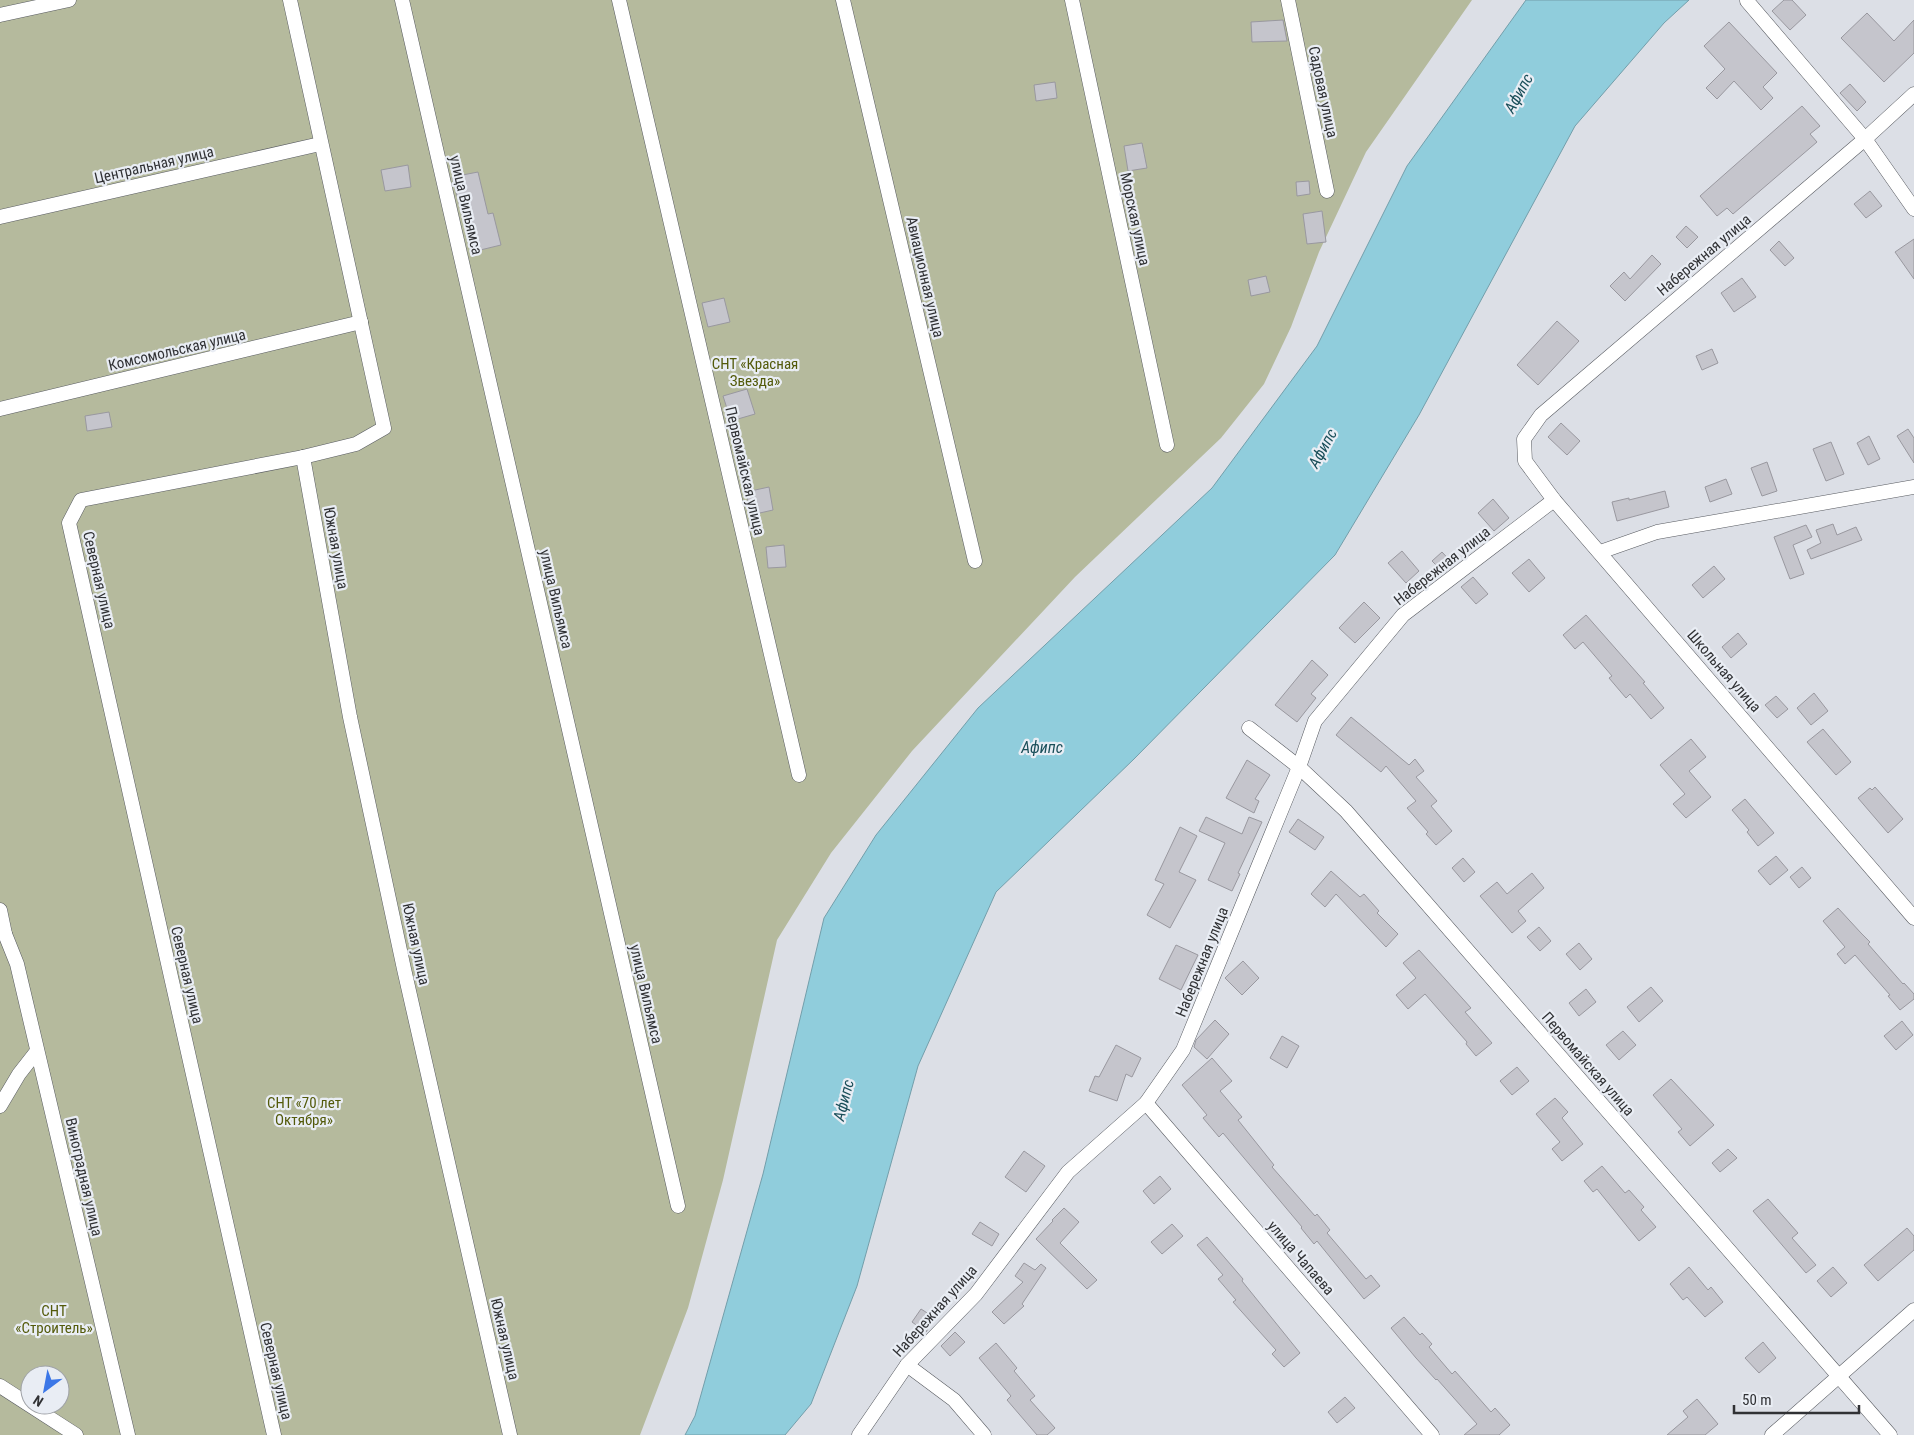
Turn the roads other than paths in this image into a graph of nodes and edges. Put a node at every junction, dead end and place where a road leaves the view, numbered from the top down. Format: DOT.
graph roads {
  1 [pos="69,0"];
  2 [pos="290,0"];
  3 [pos="402,0"];
  4 [pos="619,0"];
  5 [pos="843,0"];
  6 [pos="1072,0"];
  7 [pos="1288,0"];
  8 [pos="1747,1"];
  9 [pos="0,15"];
  10 [pos="1914,94"];
  11 [pos="1865,139"];
  12 [pos="318,144"];
  13 [pos="1326,191"];
  14 [pos="1914,209"];
  15 [pos="0,217"];
  16 [pos="361,322"];
  17 [pos="0,408"];
  18 [pos="1524,439"];
  19 [pos="1166,445"];
  20 [pos="303,458"];
  21 [pos="1914,487"];
  22 [pos="1554,500"];
  23 [pos="1600,552"];
  24 [pos="975,562"];
  25 [pos="1249,728"];
  26 [pos="1300,767"];
  27 [pos="798,775"];
  28 [pos="0,910"];
  29 [pos="1914,918"];
  30 [pos="3,932"];
  31 [pos="37,1050"];
  32 [pos="1146,1103"];
  33 [pos="0,1106"];
  34 [pos="678,1206"];
  35 [pos="1914,1310"];
  36 [pos="907,1364"];
  37 [pos="1839,1377"];
  38 [pos="0,1386"];
  39 [pos="76,1435"];
  40 [pos="128,1435"];
  41 [pos="274,1435"];
  42 [pos="510,1435"];
  43 [pos="859,1435"];
  44 [pos="984,1435"];
  45 [pos="1432,1435"];
  46 [pos="1772,1435"];
  47 [pos="1890,1435"];
  1 -- 9 [label="street"];
  2 -- 12 [label="street"];
  3 -- 34 [label="street, улица Вильямса"];
  4 -- 27 [label="street, Первомайская улица"];
  5 -- 24 [label="street, Авиационная улица"];
  6 -- 19 [label="street, Морская улица"];
  7 -- 13 [label="street, Садовая улица"];
  8 -- 11 [label="street"];
  10 -- 11 [label="street, Набережная улица"];
  11 -- 14 [label="street"];
  11 -- 18 [label="street, Набережная улица"];
  12 -- 15 [label="street, Центральная улица"];
  12 -- 16 [label="street"];
  16 -- 17 [label="street, Комсомольская улица"];
  16 -- 20 [label="street"];
  18 -- 22 [label="street, Школьная улица"];
  20 -- 41 [label="street, Северная улица"];
  20 -- 42 [label="street, Южная улица"];
  21 -- 23 [label="street"];
  22 -- 23 [label="street, Школьная улица"];
  22 -- 26 [label="street, Набережная улица"];
  23 -- 29 [label="street, Школьная улица"];
  25 -- 26 [label="street, Первомайская улица"];
  26 -- 32 [label="street, Набережная улица"];
  26 -- 37 [label="street, Первомайская улица"];
  28 -- 30 [label="street, Виноградная улица"];
  30 -- 31 [label="street, Виноградная улица"];
  31 -- 33 [label="street"];
  31 -- 40 [label="street, Виноградная улица"];
  32 -- 36 [label="street, Набережная улица"];
  32 -- 45 [label="street, улица Чапаева"];
  35 -- 37 [label="street"];
  36 -- 43 [label="street, Набережная улица"];
  36 -- 44 [label="street"];
  37 -- 46 [label="street"];
  37 -- 47 [label="street, Первомайская улица"];
  38 -- 39 [label="street"];
}
